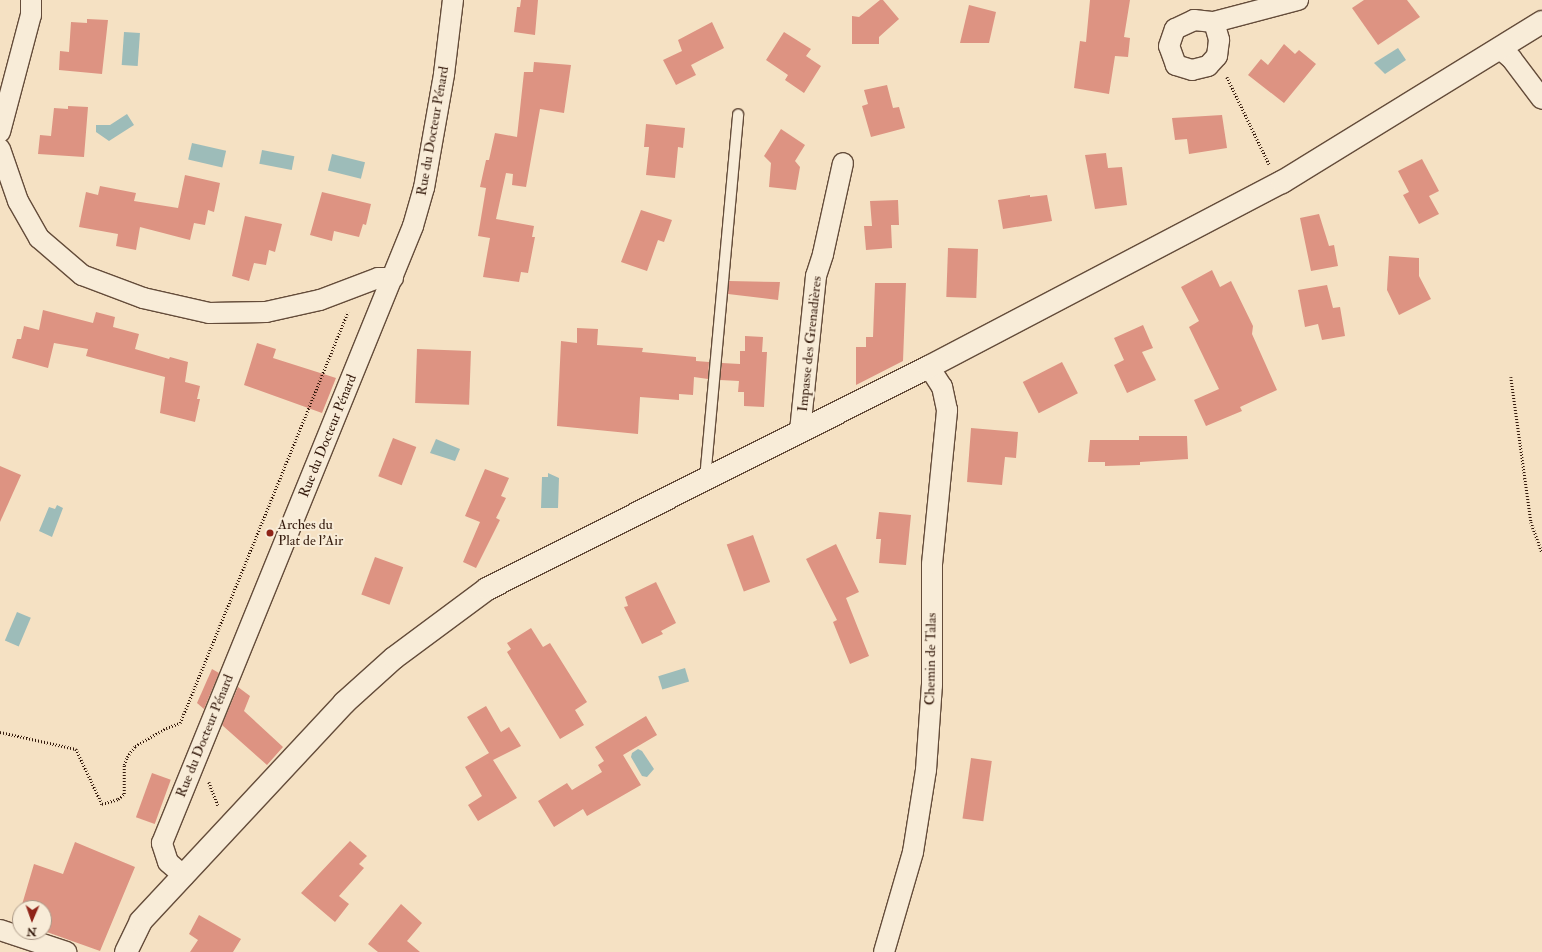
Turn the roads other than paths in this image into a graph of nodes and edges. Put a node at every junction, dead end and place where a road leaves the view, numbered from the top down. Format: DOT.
graph roads {
  1 [pos="31,0"];
  2 [pos="453,0"];
  3 [pos="1298,0"];
  4 [pos="1214,22"];
  5 [pos="1542,22"];
  6 [pos="1499,48"];
  7 [pos="1542,99"];
  8 [pos="738,114"];
  9 [pos="0,132"];
  10 [pos="0,149"];
  11 [pos="843,163"];
  12 [pos="393,278"];
  13 [pos="929,367"];
  14 [pos="800,431"];
  15 [pos="705,479"];
  16 [pos="184,876"];
  17 [pos="0,930"];
  18 [pos="66,952"];
  19 [pos="126,952"];
  20 [pos="884,952"];
  1 -- 9 [label="street"];
  2 -- 12 [label="street, Rue du Docteur Pénard"];
  3 -- 4 [label="street"];
  4 -- 4 [label="street"];
  5 -- 6 [label="main road"];
  6 -- 7 [label="street"];
  6 -- 13 [label="main road"];
  8 -- 15 [label="lane"];
  10 -- 12 [label="street"];
  11 -- 14 [label="street, Impasse des Grenadières"];
  12 -- 16 [label="street, Rue du Docteur Pénard"];
  13 -- 14 [label="main road"];
  13 -- 20 [label="street, Chemin de Talas"];
  14 -- 15 [label="main road"];
  15 -- 16 [label="main road"];
  16 -- 19 [label="main road"];
  17 -- 18 [label="street"];
}
